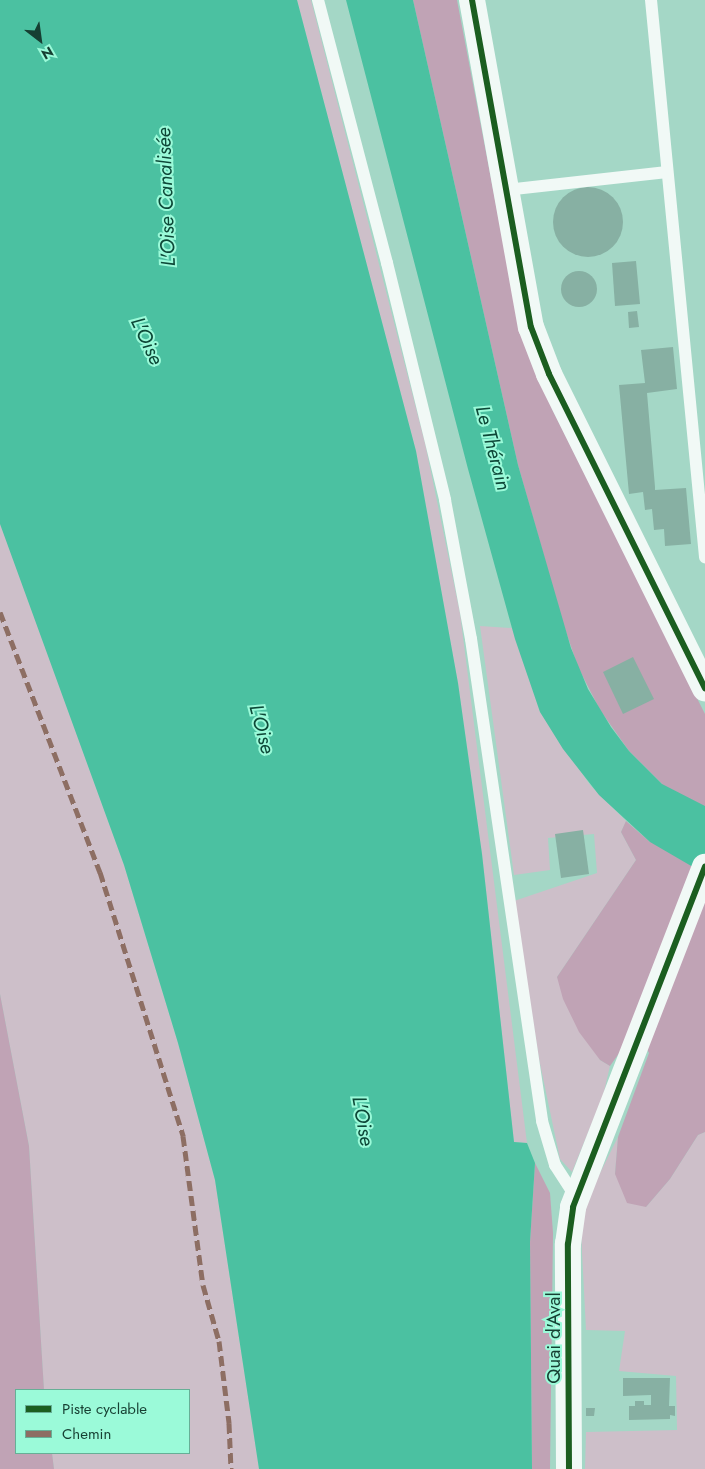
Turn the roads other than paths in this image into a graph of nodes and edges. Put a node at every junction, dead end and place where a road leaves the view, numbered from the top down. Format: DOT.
graph roads {
  1 [pos="318,0"];
  2 [pos="472,0"];
  3 [pos="651,0"];
  4 [pos="667,172"];
  5 [pos="506,190"];
  6 [pos="705,557"];
  7 [pos="705,688"];
  8 [pos="703,872"];
  9 [pos="575,1202"];
  10 [pos="569,1469"];
  1 -- 9 [label="lane"];
  2 -- 5 [label="street"];
  3 -- 4 [label="lane"];
  4 -- 5 [label="lane"];
  4 -- 6 [label="lane"];
  5 -- 7 [label="street"];
  8 -- 9 [label="street, Quai d'Aval"];
  9 -- 10 [label="street, Quai d'Aval"];
}
